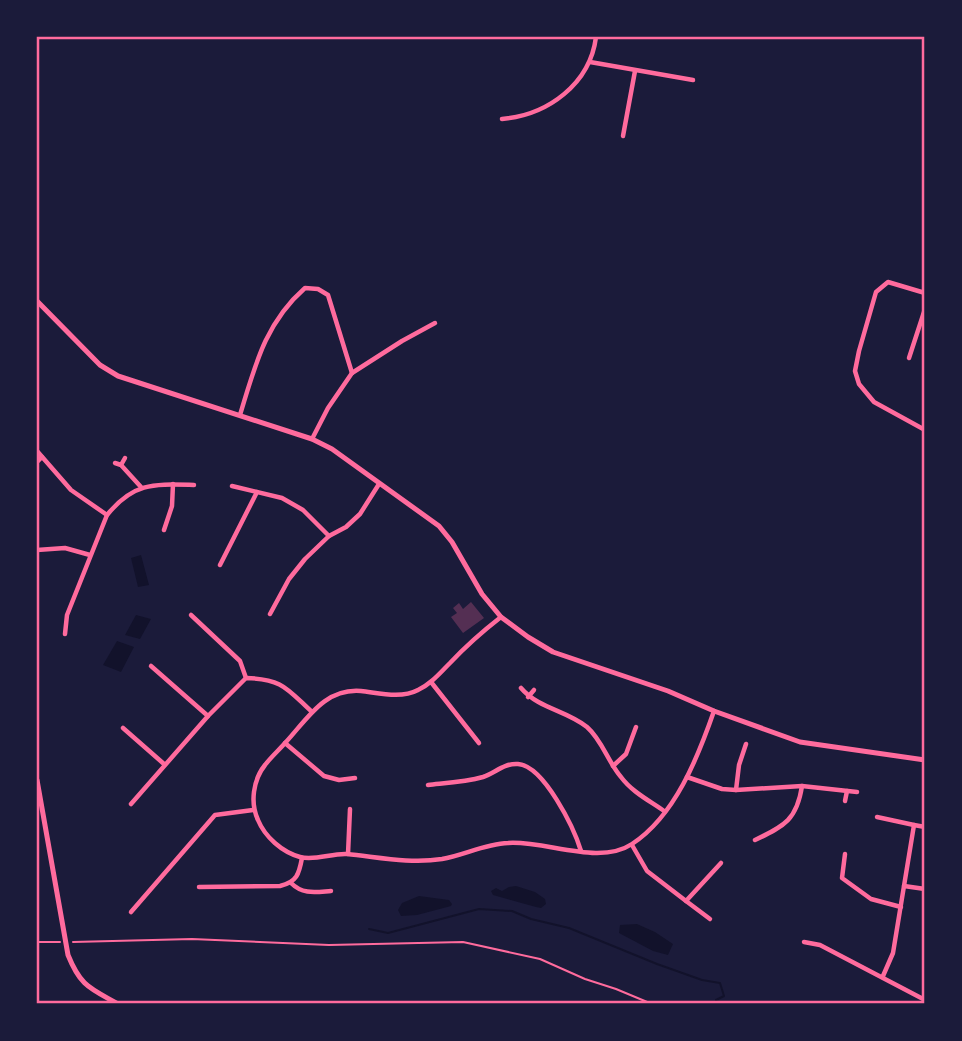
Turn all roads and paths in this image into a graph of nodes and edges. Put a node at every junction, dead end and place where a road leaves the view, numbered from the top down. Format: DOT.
graph roads {
  1 [pos="596,37"];
  2 [pos="590,62"];
  3 [pos="635,71"];
  4 [pos="693,80"];
  5 [pos="502,119"];
  6 [pos="618,125"];
  7 [pos="625,126"];
  8 [pos="624,136"];
  9 [pos="925,293"];
  10 [pos="37,302"];
  11 [pos="925,309"];
  12 [pos="435,323"];
  13 [pos="909,358"];
  14 [pos="352,373"];
  15 [pos="240,415"];
  16 [pos="925,430"];
  17 [pos="312,439"];
  18 [pos="37,450"];
  19 [pos="42,457"];
  20 [pos="125,458"];
  21 [pos="37,462"];
  22 [pos="115,463"];
  23 [pos="121,465"];
  24 [pos="173,484"];
  25 [pos="379,484"];
  26 [pos="194,485"];
  27 [pos="232,486"];
  28 [pos="141,487"];
  29 [pos="257,492"];
  30 [pos="107,515"];
  31 [pos="164,530"];
  32 [pos="329,536"];
  33 [pos="37,550"];
  34 [pos="90,555"];
  35 [pos="220,565"];
  36 [pos="270,614"];
  37 [pos="191,615"];
  38 [pos="500,617"];
  39 [pos="58,620"];
  40 [pos="66,621"];
  41 [pos="65,634"];
  42 [pos="151,666"];
  43 [pos="246,678"];
  44 [pos="431,682"];
  45 [pos="521,688"];
  46 [pos="534,690"];
  47 [pos="528,697"];
  48 [pos="714,711"];
  49 [pos="312,712"];
  50 [pos="208,716"];
  51 [pos="636,727"];
  52 [pos="123,728"];
  53 [pos="285,743"];
  54 [pos="479,744"];
  55 [pos="746,744"];
  56 [pos="925,760"];
  57 [pos="164,764"];
  58 [pos="613,766"];
  59 [pos="687,777"];
  60 [pos="355,778"];
  61 [pos="37,780"];
  62 [pos="428,785"];
  63 [pos="802,786"];
  64 [pos="736,790"];
  65 [pos="847,790"];
  66 [pos="858,792"];
  67 [pos="845,801"];
  68 [pos="131,804"];
  69 [pos="350,809"];
  70 [pos="884,809"];
  71 [pos="253,810"];
  72 [pos="664,811"];
  73 [pos="914,825"];
  74 [pos="925,827"];
  75 [pos="755,840"];
  76 [pos="632,845"];
  77 [pos="581,851"];
  78 [pos="348,854"];
  79 [pos="845,854"];
  80 [pos="302,858"];
  81 [pos="721,863"];
  82 [pos="291,883"];
  83 [pos="904,886"];
  84 [pos="199,887"];
  85 [pos="925,889"];
  86 [pos="331,891"];
  87 [pos="686,901"];
  88 [pos="901,907"];
  89 [pos="131,912"];
  90 [pos="710,919"];
  91 [pos="104,940"];
  92 [pos="804,942"];
  93 [pos="883,976"];
  94 [pos="925,1000"];
  95 [pos="118,1004"];
  96 [pos="652,1004"];
  1 -- 2 [label="street"];
  2 -- 3 [label="street"];
  2 -- 5 [label="street"];
  3 -- 4 [label="street"];
  3 -- 7 [label="street"];
  6 -- 7 [label="street"];
  7 -- 8 [label="street"];
  9 -- 16 [label="street"];
  10 -- 15 [label="street"];
  11 -- 13 [label="street"];
  12 -- 14 [label="street"];
  14 -- 15 [label="street"];
  14 -- 17 [label="street"];
  15 -- 17 [label="street"];
  17 -- 25 [label="street"];
  18 -- 19 [label="street"];
  19 -- 21 [label="street"];
  19 -- 30 [label="street"];
  20 -- 23 [label="street"];
  22 -- 23 [label="street"];
  23 -- 28 [label="street"];
  24 -- 26 [label="street"];
  24 -- 28 [label="street"];
  24 -- 31 [label="street"];
  25 -- 32 [label="street"];
  25 -- 38 [label="street"];
  27 -- 29 [label="street"];
  28 -- 30 [label="street"];
  29 -- 32 [label="street"];
  29 -- 35 [label="street"];
  30 -- 34 [label="street"];
  32 -- 36 [label="street"];
  33 -- 34 [label="street"];
  34 -- 40 [label="street"];
  37 -- 43 [label="street"];
  38 -- 44 [label="street"];
  38 -- 48 [label="street"];
  39 -- 40 [label="street"];
  40 -- 41 [label="street"];
  42 -- 50 [label="street"];
  43 -- 49 [label="street"];
  43 -- 50 [label="street"];
  44 -- 49 [label="street"];
  44 -- 54 [label="street"];
  45 -- 47 [label="street"];
  46 -- 47 [label="street"];
  47 -- 58 [label="street"];
  48 -- 56 [label="street"];
  48 -- 59 [label="street"];
  49 -- 53 [label="street"];
  50 -- 57 [label="street"];
  51 -- 58 [label="street"];
  52 -- 57 [label="street"];
  53 -- 60 [label="street"];
  53 -- 71 [label="street"];
  55 -- 64 [label="street"];
  57 -- 68 [label="street"];
  58 -- 72 [label="street"];
  59 -- 64 [label="street"];
  59 -- 72 [label="street"];
  61 -- 95 [label="street"];
  62 -- 77 [label="street"];
  63 -- 64 [label="street"];
  63 -- 65 [label="street"];
  63 -- 75 [label="street"];
  65 -- 66 [label="street"];
  65 -- 67 [label="street"];
  69 -- 78 [label="street"];
  70 -- 73 [label="street"];
  71 -- 80 [label="street"];
  71 -- 89 [label="street"];
  72 -- 76 [label="street"];
  73 -- 74 [label="street"];
  73 -- 83 [label="street"];
  76 -- 77 [label="street"];
  76 -- 87 [label="street"];
  77 -- 78 [label="street"];
  78 -- 80 [label="street"];
  79 -- 88 [label="street"];
  80 -- 82 [label="street"];
  81 -- 87 [label="street"];
  82 -- 84 [label="street"];
  82 -- 86 [label="street"];
  83 -- 85 [label="street"];
  83 -- 88 [label="street"];
  87 -- 90 [label="street"];
  88 -- 93 [label="street"];
  91 -- 96 [label="path"];
  92 -- 93 [label="street"];
  93 -- 94 [label="street"];
}
